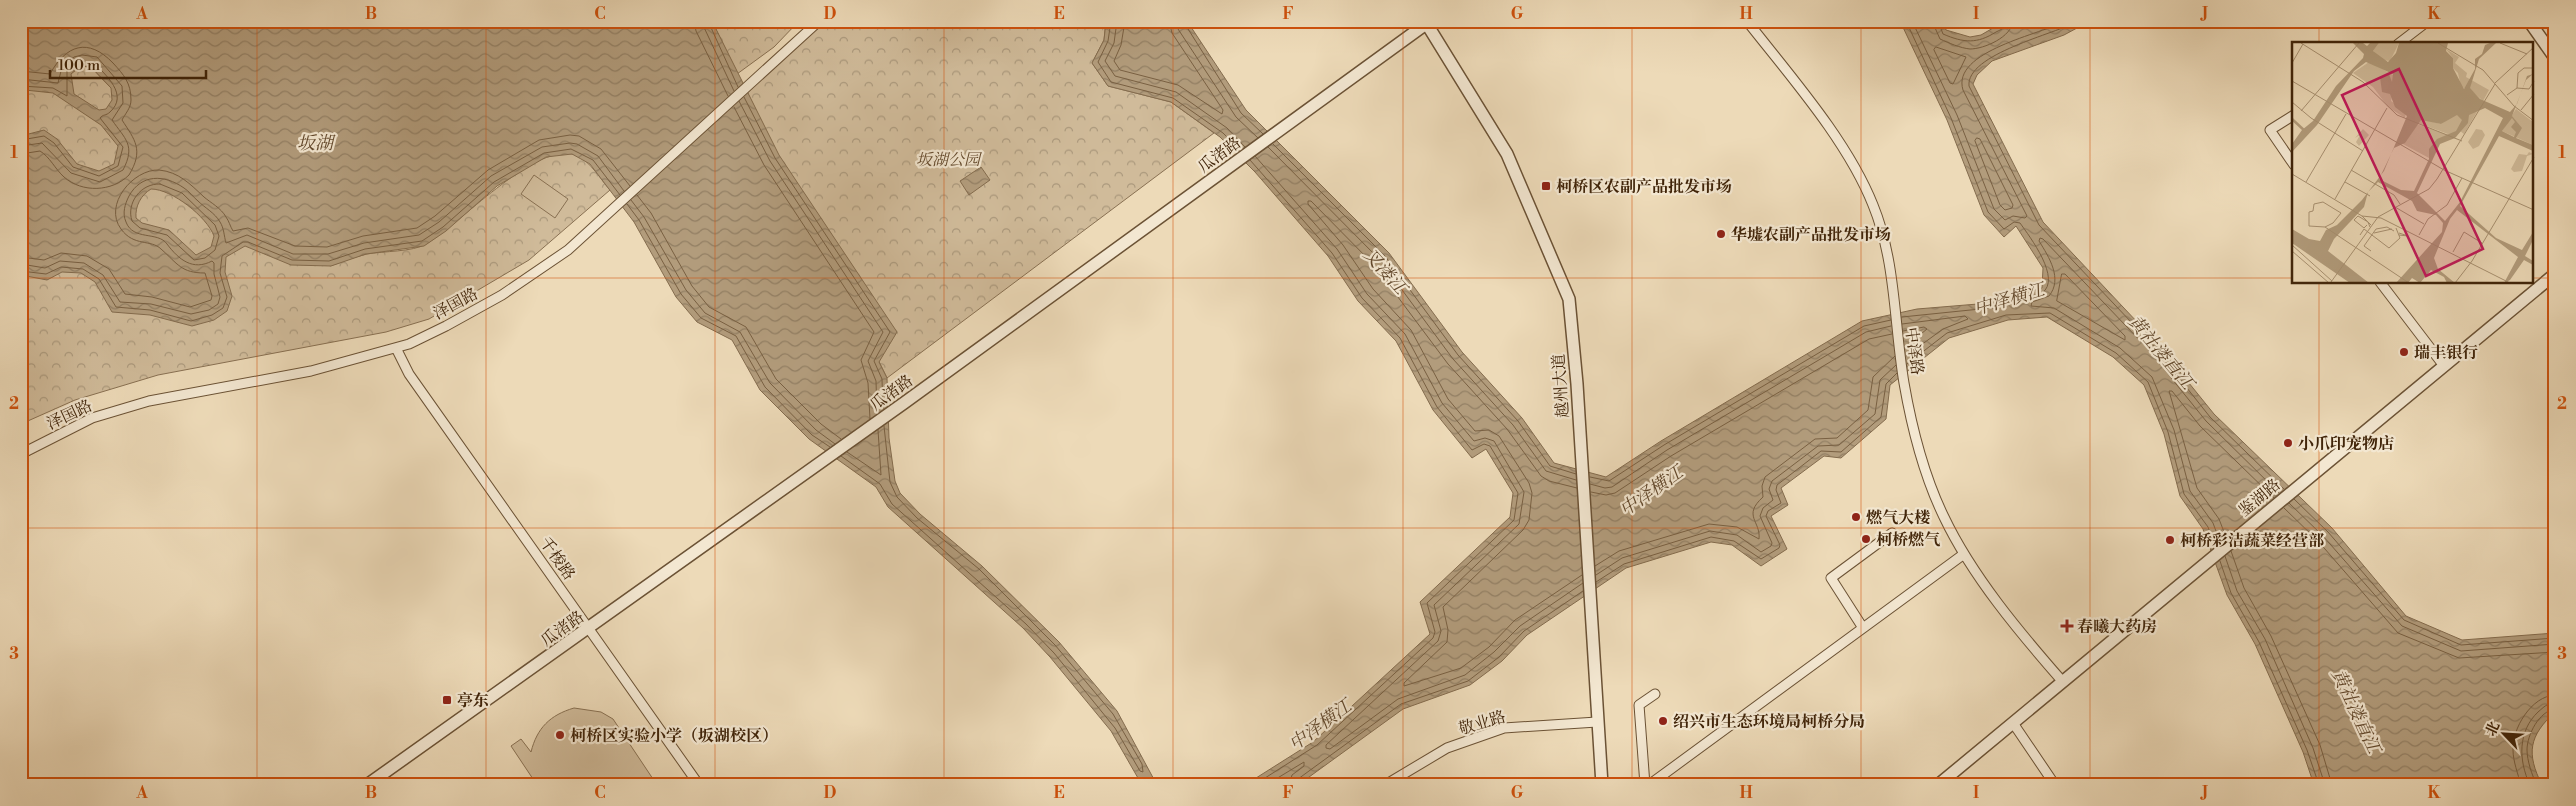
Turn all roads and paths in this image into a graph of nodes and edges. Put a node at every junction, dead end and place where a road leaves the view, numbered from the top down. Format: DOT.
graph roads {
  1 [pos="819,21"];
  2 [pos="1747,21"];
  3 [pos="2428,21"];
  4 [pos="2529,21"];
  5 [pos="1427,22"];
  6 [pos="2401,42"];
  7 [pos="2555,58"];
  8 [pos="2292,116"];
  9 [pos="2292,162"];
  10 [pos="2555,274"];
  11 [pos="2382,284"];
  12 [pos="396,348"];
  13 [pos="2444,366"];
  14 [pos="21,454"];
  15 [pos="1892,533"];
  16 [pos="1964,554"];
  17 [pos="589,628"];
  18 [pos="1863,628"];
  19 [pos="2062,682"];
  20 [pos="1655,694"];
  21 [pos="1597,722"];
  22 [pos="2013,723"];
  23 [pos="367,785"];
  24 [pos="699,785"];
  25 [pos="1385,785"];
  26 [pos="1602,785"];
  27 [pos="1645,785"];
  28 [pos="1649,785"];
  29 [pos="1938,785"];
  30 [pos="2055,785"];
  1 -- 12 [label="street, 泽国路"];
  2 -- 16 [label="street, 中泽路"];
  3 -- 6 [label="street"];
  4 -- 7 [label="street"];
  5 -- 17 [label="street, 瓜渚路"];
  5 -- 21 [label="street, 越州大道"];
  8 -- 9 [label="street"];
  10 -- 13 [label="street, 鉴湖路"];
  11 -- 13 [label="street"];
  12 -- 14 [label="street, 泽国路"];
  12 -- 17 [label="street, 千梭路"];
  13 -- 19 [label="street, 鉴湖路"];
  15 -- 18 [label="street"];
  16 -- 18 [label="street"];
  16 -- 19 [label="street, 中泽路"];
  17 -- 23 [label="street, 瓜渚路"];
  17 -- 24 [label="street, 千梭路"];
  18 -- 28 [label="street"];
  19 -- 22 [label="street, 鉴湖路"];
  20 -- 27 [label="street"];
  21 -- 25 [label="street, 敬业路"];
  21 -- 26 [label="street, 越州大道"];
  22 -- 29 [label="street, 鉴湖路"];
  22 -- 30 [label="street"];
}
